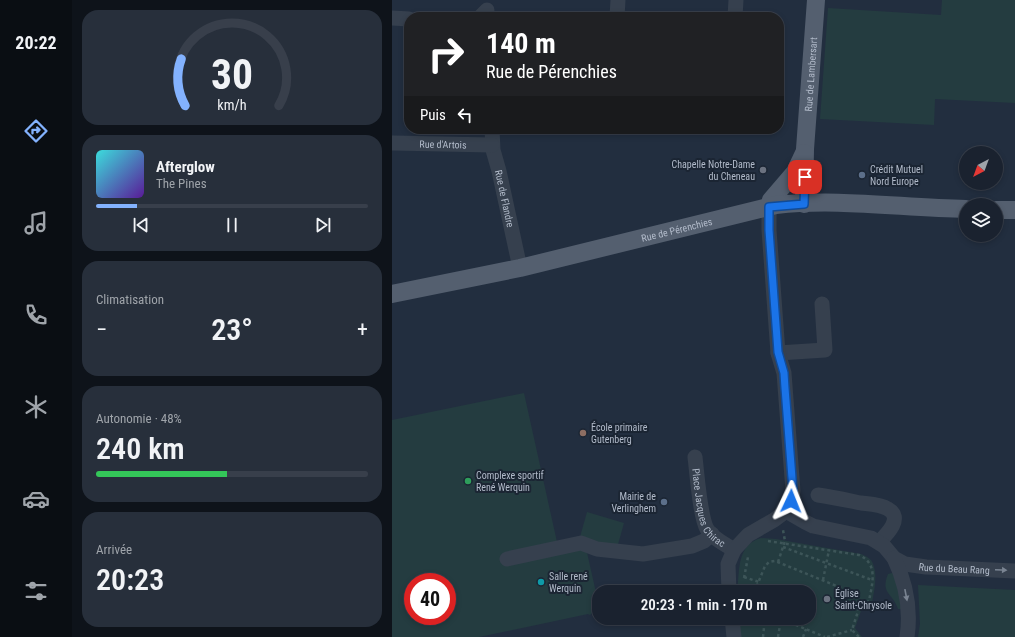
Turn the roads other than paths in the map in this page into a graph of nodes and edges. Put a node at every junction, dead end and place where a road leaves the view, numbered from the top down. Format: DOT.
graph roads {
  1 [pos="618,0"];
  2 [pos="736,0"];
  3 [pos="816,0"];
  4 [pos="617,12"];
  5 [pos="735,12"];
  6 [pos="392,18"];
  7 [pos="404,19"];
  8 [pos="492,134"];
  9 [pos="393,143"];
  10 [pos="492,145"];
  11 [pos="805,149"];
  12 [pos="804,204"];
  13 [pos="769,207"];
  14 [pos="959,209"];
  15 [pos="1003,210"];
  16 [pos="1015,210"];
  17 [pos="520,268"];
  18 [pos="392,294"];
  19 [pos="822,304"];
  20 [pos="778,352"];
  21 [pos="695,457"];
  22 [pos="818,495"];
  23 [pos="782,514"];
  24 [pos="712,534"];
  25 [pos="879,542"];
  26 [pos="734,550"];
  27 [pos="894,558"];
  28 [pos="507,560"];
  29 [pos="1015,571"];
  30 [pos="729,585"];
  31 [pos="733,625"];
  32 [pos="734,637"];
  33 [pos="907,637"];
  1 -- 4 [label="street"];
  2 -- 5 [label="street"];
  3 -- 11 [label="main road, Rue de Lambersart"];
  6 -- 7 [label="street"];
  8 -- 10 [label="street, Rue de Flandre"];
  9 -- 10 [label="street, Rue d'Artois"];
  10 -- 17 [label="street, Rue de Flandre"];
  11 -- 12 [label="main road, Rue de Lambersart"];
  11 -- 13 [label="main road, Rue de Lambersart"];
  12 -- 13 [label="main road, Rue de Pérenchies"];
  12 -- 14 [label="main road, Rue de Pérenchies"];
  13 -- 17 [label="main road, Rue de Pérenchies"];
  13 -- 20 [label="street"];
  15 -- 16 [label="main road"];
  17 -- 18 [label="main road, Rue de Pérenchies"];
  19 -- 20 [label="street"];
  20 -- 23 [label="street"];
  21 -- 24 [label="street, Place Jacques Chirac"];
  22 -- 25 [label="street"];
  23 -- 25 [label="street"];
  23 -- 26 [label="street"];
  24 -- 26 [label="street, Place Jacques Chirac"];
  24 -- 28 [label="street"];
  25 -- 27 [label="street"];
  26 -- 30 [label="street"];
  27 -- 29 [label="street, Rue du Beau Rang, one-way"];
  27 -- 33 [label="street, one-way"];
  31 -- 32 [label="street"];
}
